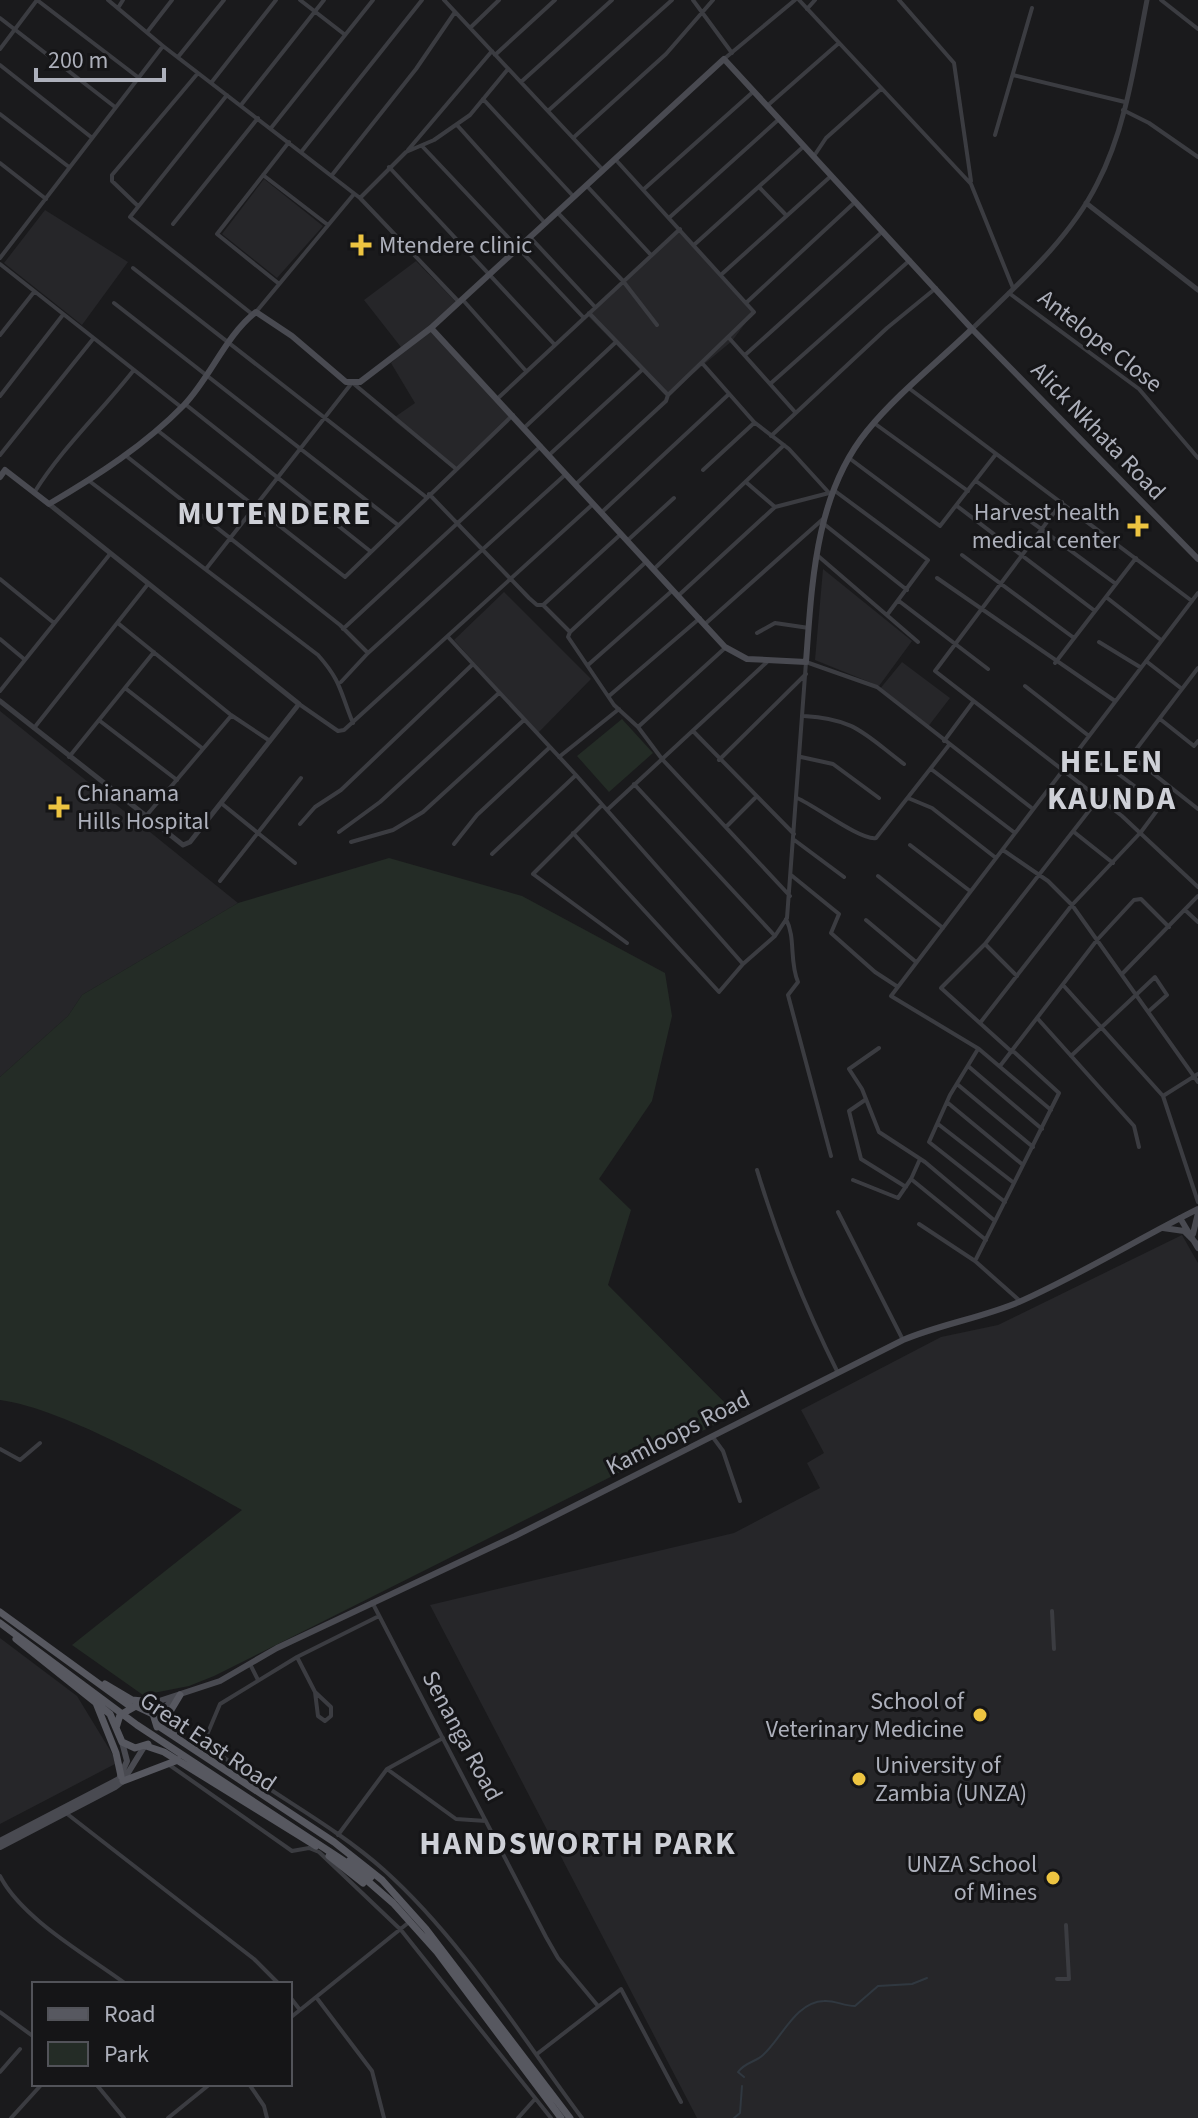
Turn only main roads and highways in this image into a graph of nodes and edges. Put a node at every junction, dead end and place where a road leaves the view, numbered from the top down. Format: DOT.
graph roads {
  1 [pos="431,328"];
  2 [pos="972,329"];
  3 [pos="3,468"];
  4 [pos="0,477"];
  5 [pos="1198,559"];
  6 [pos="1198,1211"];
  7 [pos="1180,1218"];
  8 [pos="1162,1228"];
  9 [pos="1196,1245"];
  10 [pos="0,1620"];
  11 [pos="93,1676"];
  12 [pos="178,1696"];
  13 [pos="95,1701"];
  14 [pos="154,1702"];
  15 [pos="131,1707"];
  16 [pos="141,1707"];
  17 [pos="157,1724"];
  18 [pos="116,1728"];
  19 [pos="122,1742"];
  20 [pos="180,1742"];
  21 [pos="145,1746"];
  22 [pos="178,1760"];
  23 [pos="122,1780"];
  24 [pos="0,1844"];
  25 [pos="393,1899"];
  26 [pos="413,1919"];
  27 [pos="561,2118"];
  28 [pos="570,2118"];
  1 -- 2 [label="main road, Alick Nkhata Road"];
  1 -- 2 [label="main road"];
  1 -- 3 [label="main road"];
  2 -- 5 [label="main road, Alick Nkhata Road"];
  3 -- 4 [label="main road"];
  6 -- 7 [label="main road, Kamloops Road"];
  6 -- 9 [label="main road"];
  7 -- 8 [label="main road, Kamloops Road"];
  7 -- 9 [label="main road"];
  8 -- 9 [label="main road"];
  8 -- 12 [label="main road, Kamloops Road"];
  10 -- 11 [label="main road, Great East Road"];
  10 -- 13 [label="main road, Great East Road"];
  10 -- 25 [label="main road, Great East Road"];
  11 -- 14 [label="main road"];
  11 -- 15 [label="main road, Great East Road"];
  12 -- 14 [label="main road, Kamloops Road"];
  12 -- 17 [label="main road"];
  12 -- 20 [label="main road"];
  13 -- 18 [label="main road, Great East Road"];
  13 -- 23 [label="main road"];
  14 -- 16 [label="main road, Kamloops Road"];
  15 -- 16 [label="main road"];
  15 -- 18 [label="main road"];
  16 -- 17 [label="main road"];
  17 -- 20 [label="main road, Great East Road"];
  17 -- 21 [label="main road"];
  18 -- 19 [label="main road"];
  19 -- 21 [label="main road"];
  19 -- 23 [label="main road"];
  20 -- 25 [label="main road, Great East Road"];
  21 -- 22 [label="main road, Great East Road"];
  21 -- 23 [label="main road"];
  22 -- 23 [label="main road"];
  22 -- 25 [label="main road, Great East Road"];
  23 -- 24 [label="main road"];
  25 -- 26 [label="main road, Great East Road"];
  26 -- 27 [label="main road, Great East Road"];
  26 -- 28 [label="main road, Great East Road"];
}
